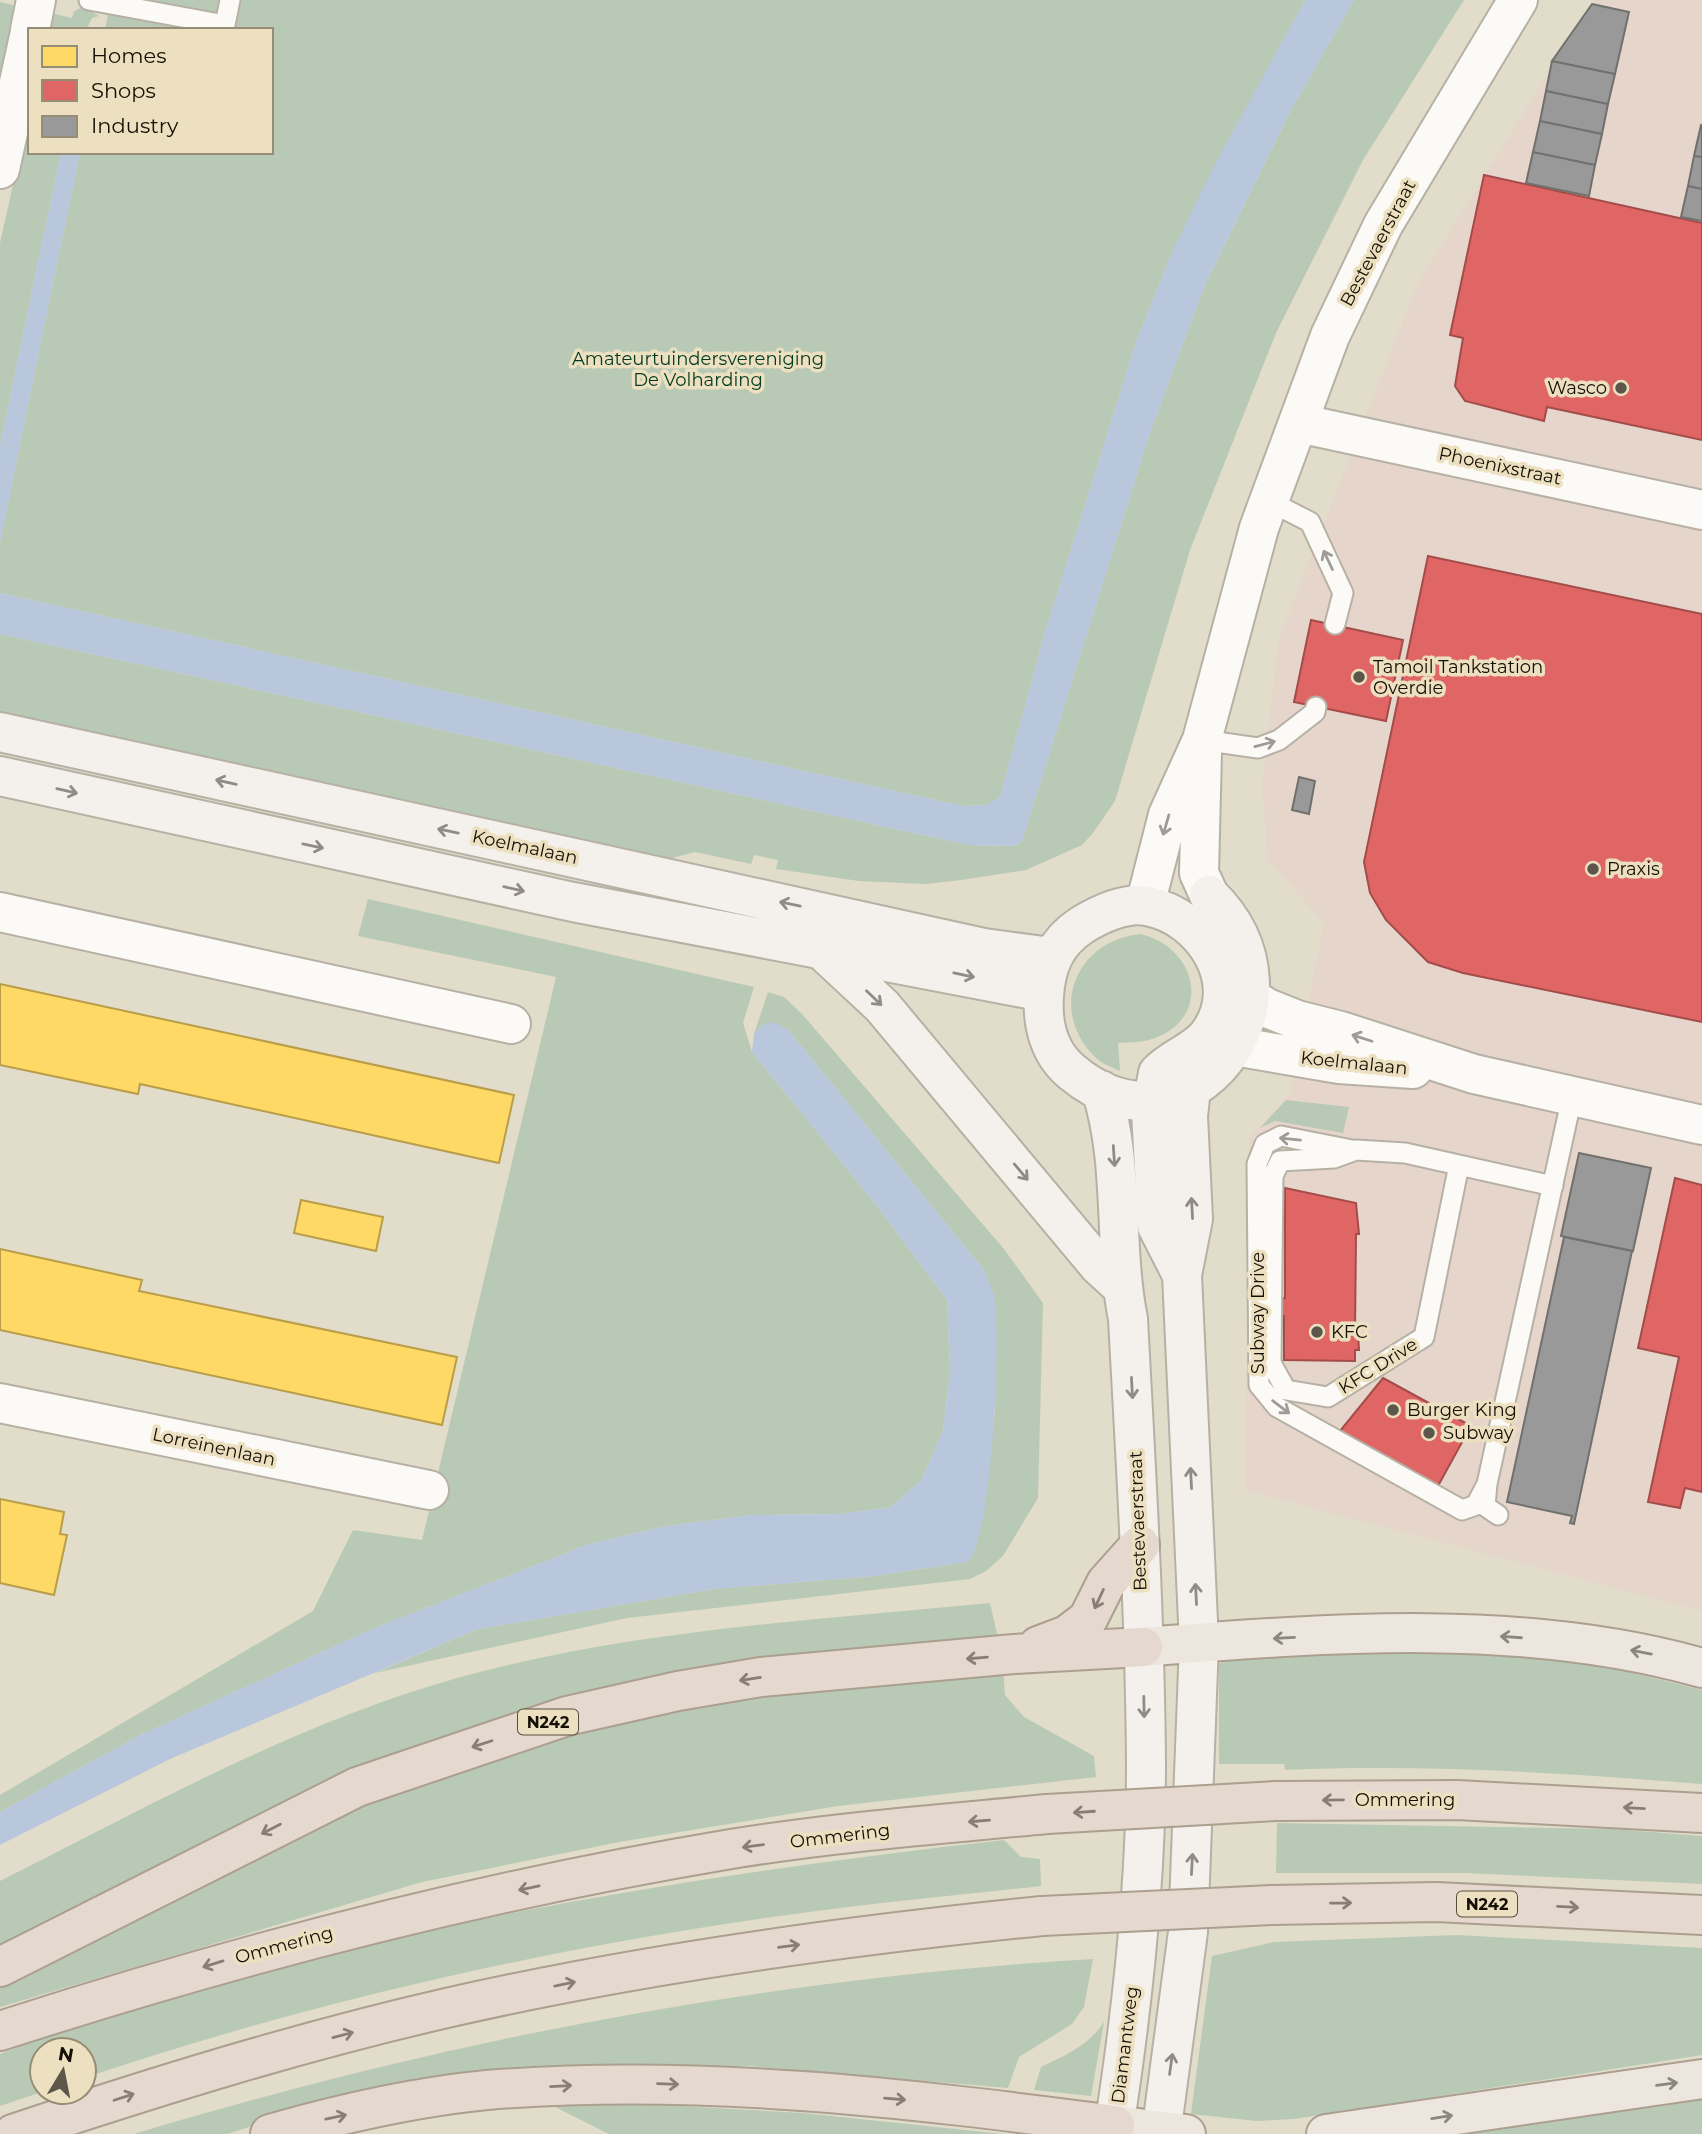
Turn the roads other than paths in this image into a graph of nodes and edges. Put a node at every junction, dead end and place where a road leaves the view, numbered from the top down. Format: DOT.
graph roads {
  1 [pos="36,0"];
  2 [pos="89,0"];
  3 [pos="230,0"];
  4 [pos="1518,0"];
  5 [pos="31,28"];
  6 [pos="28,40"];
  7 [pos="0,169"];
  8 [pos="1298,423"];
  9 [pos="1269,501"];
  10 [pos="1702,510"];
  11 [pos="1335,624"];
  12 [pos="1317,708"];
  13 [pos="0,732"];
  14 [pos="1202,740"];
  15 [pos="0,776"];
  16 [pos="1145,905"];
  17 [pos="0,912"];
  18 [pos="824,952"];
  19 [pos="1048,975"];
  20 [pos="1237,988"];
  21 [pos="511,1024"];
  22 [pos="1234,1046"];
  23 [pos="1474,1074"];
  24 [pos="1191,1089"];
  25 [pos="1101,1090"];
  26 [pos="1572,1097"];
  27 [pos="1152,1100"];
  28 [pos="1702,1125"];
  29 [pos="1356,1150"];
  30 [pos="1459,1165"];
  31 [pos="1553,1186"];
  32 [pos="1182,1275"];
  33 [pos="1122,1287"];
  34 [pos="0,1403"];
  35 [pos="1487,1484"];
  36 [pos="429,1490"];
  37 [pos="1497,1516"];
  38 [pos="1140,1545"];
  39 [pos="1199,1643"];
  40 [pos="1143,1647"];
  41 [pos="1014,1654"];
  42 [pos="1702,1668"];
  43 [pos="1702,1813"];
  44 [pos="1702,1915"];
  45 [pos="1136,1955"];
  46 [pos="0,1967"];
  47 [pos="0,2031"];
  48 [pos="1702,2079"];
  49 [pos="1114,2129"];
  50 [pos="1170,2133"];
  51 [pos="13,2134"];
  52 [pos="270,2134"];
  53 [pos="1326,2134"];
  1 -- 5 [label="street"];
  2 -- 3 [label="lane"];
  4 -- 8 [label="street, Bestevaerstraat"];
  6 -- 7 [label="street"];
  8 -- 9 [label="street, Bestevaerstraat"];
  8 -- 10 [label="street, Phoenixstraat"];
  11 -- 9 [label="lane, one-way"];
  9 -- 14 [label="street, Bestevaerstraat"];
  14 -- 12 [label="lane, one-way"];
  19 -- 13 [label="street, Koelmalaan, one-way"];
  14 -- 16 [label="street, Bestevaerstraat, one-way"];
  14 -- 20 [label="street"];
  15 -- 18 [label="street, one-way"];
  16 -- 19 [label="street"];
  16 -- 20 [label="street"];
  17 -- 21 [label="street"];
  18 -- 19 [label="street, one-way"];
  18 -- 33 [label="street, one-way"];
  19 -- 25 [label="street"];
  20 -- 22 [label="street"];
  23 -- 20 [label="street, Koelmalaan, one-way"];
  20 -- 27 [label="street"];
  22 -- 23 [label="street, Koelmalaan"];
  22 -- 24 [label="street"];
  23 -- 26 [label="street, Koelmalaan"];
  24 -- 27 [label="street"];
  32 -- 24 [label="street, one-way"];
  25 -- 27 [label="street"];
  25 -- 33 [label="street, Bestevaerstraat, one-way"];
  26 -- 28 [label="street, Koelmalaan"];
  26 -- 31 [label="lane"];
  27 -- 32 [label="street"];
  29 -- 30 [label="lane"];
  29 -- 30 [label="lane, KFC Drive"];
  29 -- 35 [label="lane, Subway Drive, one-way"];
  30 -- 31 [label="lane"];
  31 -- 35 [label="lane"];
  39 -- 32 [label="street, one-way"];
  33 -- 38 [label="street, Bestevaerstraat, one-way"];
  34 -- 36 [label="street, Lorreinenlaan"];
  35 -- 37 [label="lane"];
  38 -- 40 [label="street, Bestevaerstraat"];
  38 -- 41 [label="highway, N242, one-way"];
  39 -- 40 [label="main road, N242"];
  42 -- 39 [label="main road, N242, one-way"];
  50 -- 39 [label="street, one-way"];
  40 -- 41 [label="highway, N242"];
  40 -- 45 [label="street, Bestevaerstraat, one-way"];
  41 -- 46 [label="highway, N242, one-way"];
  43 -- 47 [label="highway, Ommering, one-way, bridge"];
  51 -- 44 [label="highway, N242, one-way, bridge"];
  45 -- 49 [label="street, Diamantweg"];
  53 -- 48 [label="main road, one-way"];
  49 -- 50 [label="main road"];
  52 -- 49 [label="highway, one-way"];
}
